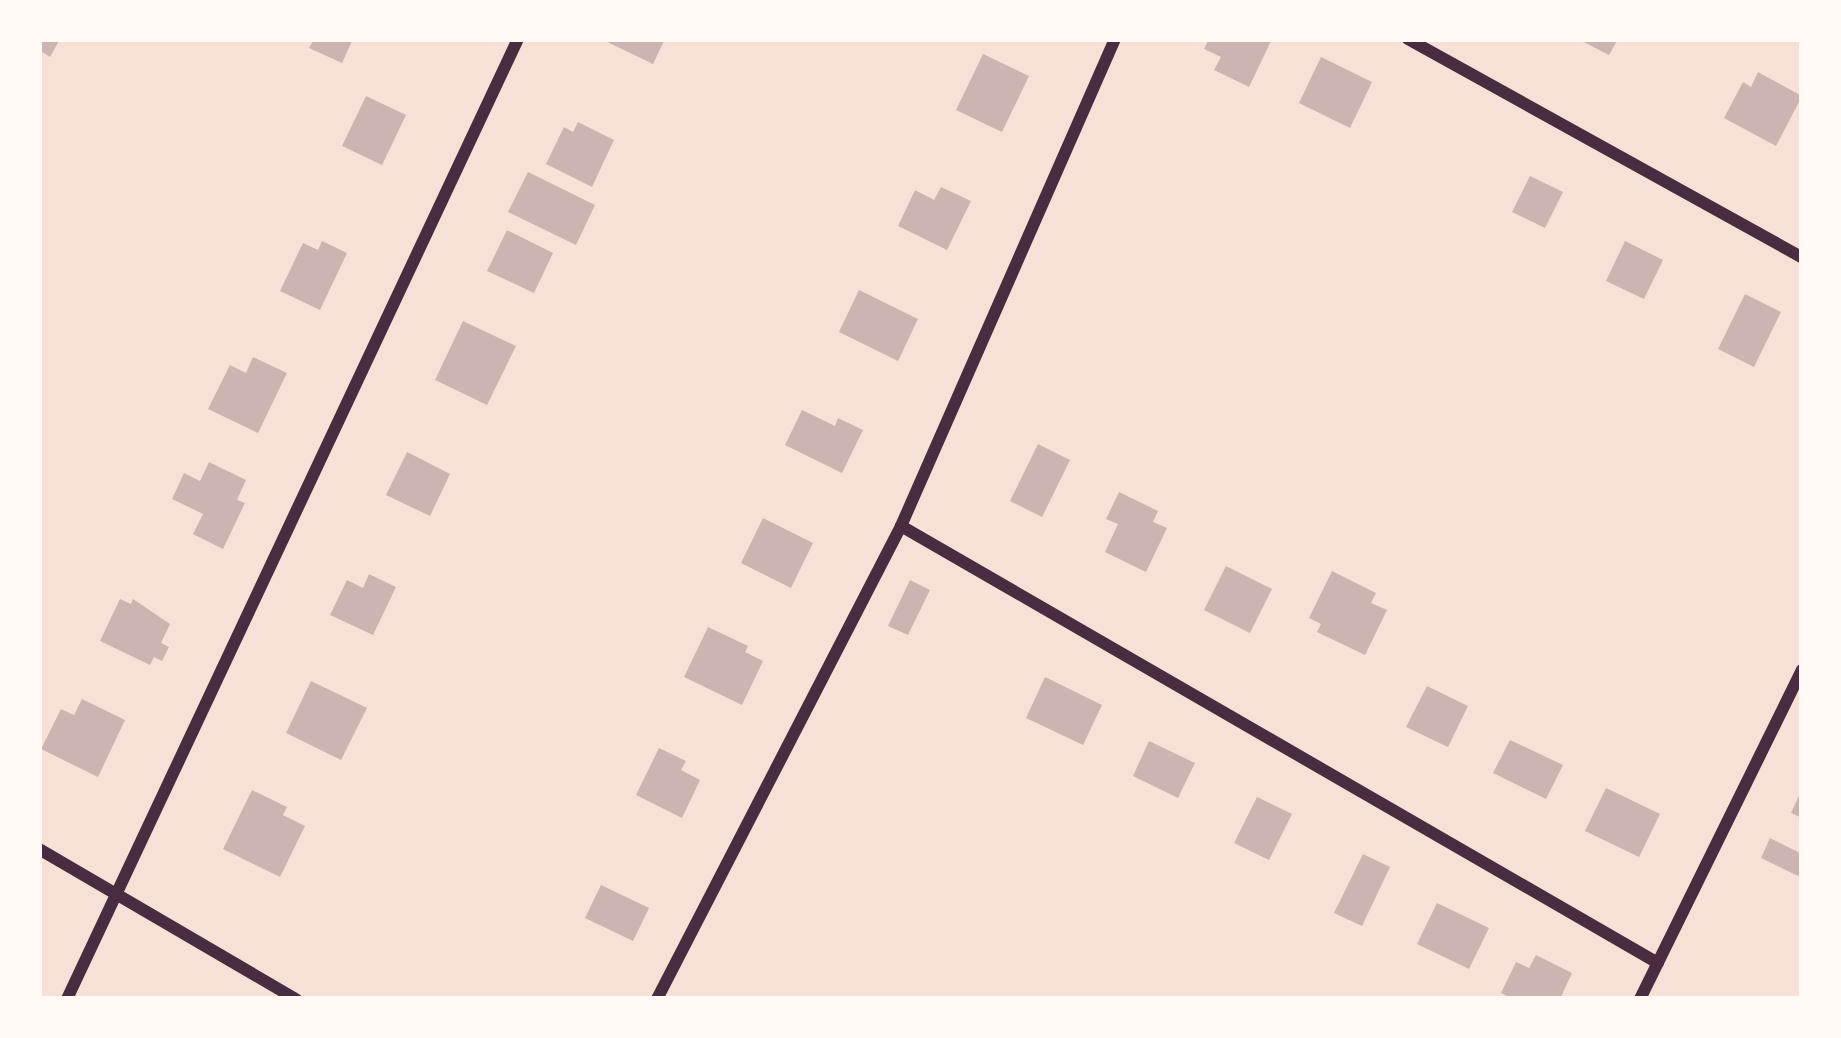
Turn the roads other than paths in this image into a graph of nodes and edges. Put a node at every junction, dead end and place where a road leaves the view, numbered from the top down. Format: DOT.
graph roads {
  1 [pos="518,39"];
  2 [pos="1115,39"];
  3 [pos="1408,39"];
  4 [pos="1802,257"];
  5 [pos="901,526"];
  6 [pos="1802,670"];
  7 [pos="39,850"];
  8 [pos="114,896"];
  9 [pos="1658,964"];
  10 [pos="68,999"];
  11 [pos="296,999"];
  12 [pos="657,999"];
  13 [pos="1640,999"];
  1 -- 8 [label="street"];
  2 -- 5 [label="street"];
  3 -- 4 [label="street"];
  5 -- 9 [label="street"];
  5 -- 12 [label="street"];
  6 -- 9 [label="street"];
  7 -- 8 [label="street"];
  8 -- 10 [label="street"];
  8 -- 11 [label="street"];
  9 -- 13 [label="street"];
}
